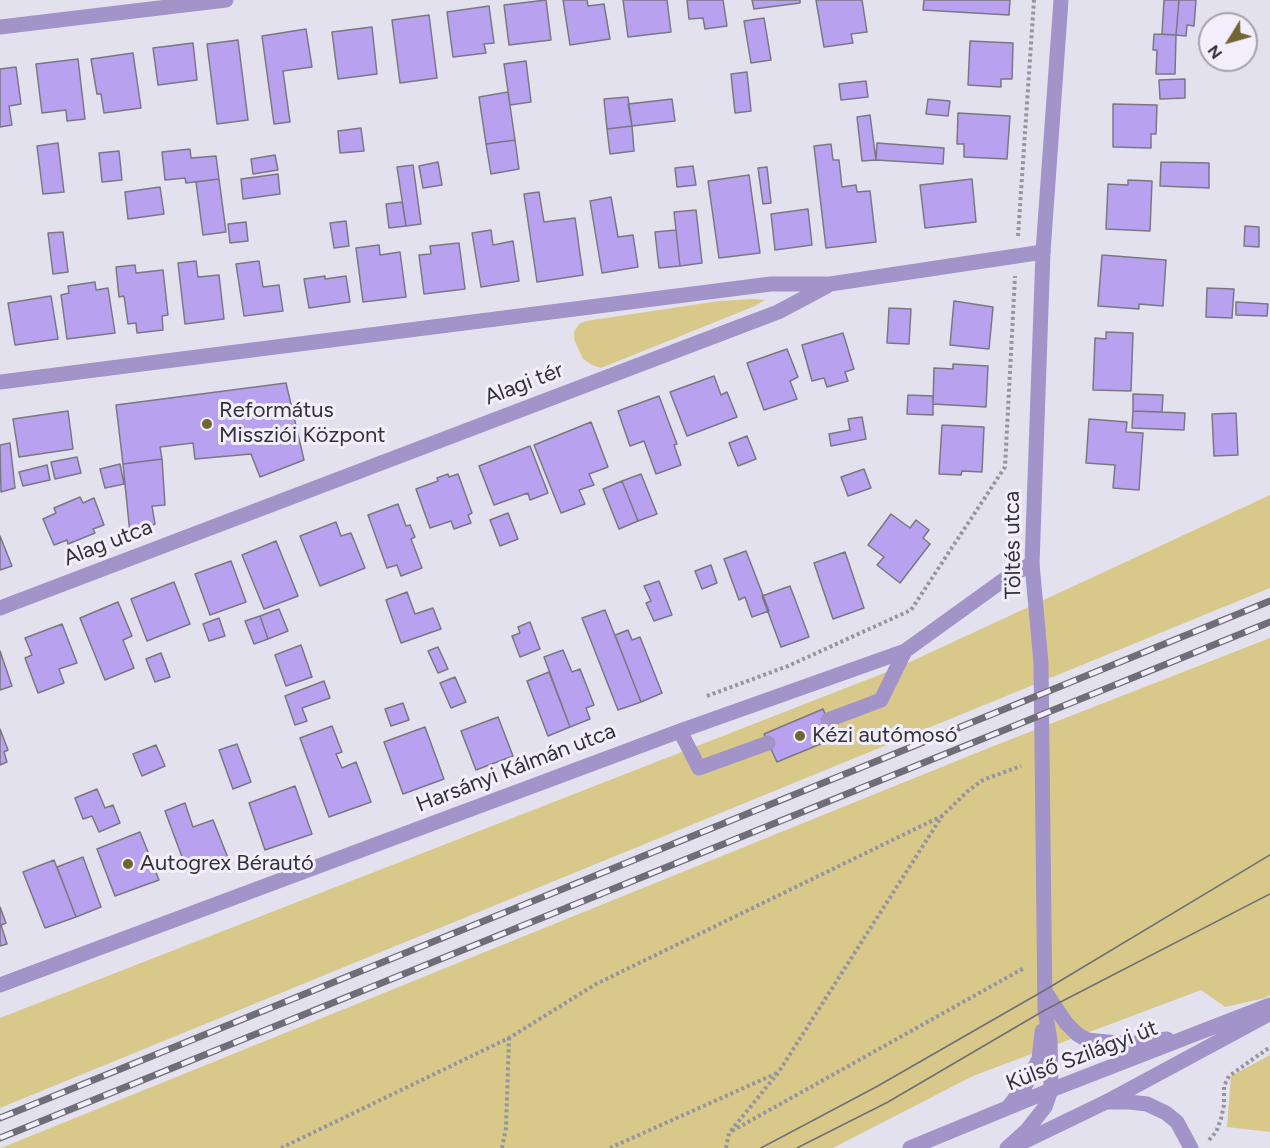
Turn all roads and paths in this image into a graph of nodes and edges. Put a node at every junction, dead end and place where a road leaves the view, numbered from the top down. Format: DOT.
graph roads {
  1 [pos="226,0"];
  2 [pos="1034,0"];
  3 [pos="1062,0"];
  4 [pos="0,27"];
  5 [pos="1043,252"];
  6 [pos="1016,256"];
  7 [pos="830,284"];
  8 [pos="0,382"];
  9 [pos="232,520"];
  10 [pos="1032,564"];
  11 [pos="0,608"];
  12 [pos="905,651"];
  13 [pos="699,700"];
  14 [pos="828,720"];
  15 [pos="680,731"];
  16 [pos="768,743"];
  17 [pos="1022,766"];
  18 [pos="942,816"];
  19 [pos="1026,968"];
  20 [pos="0,985"];
  21 [pos="1045,990"];
  22 [pos="1270,1005"];
  23 [pos="1045,1010"];
  24 [pos="1270,1014"];
  25 [pos="1194,1036"];
  26 [pos="509,1038"];
  27 [pos="1270,1047"];
  28 [pos="777,1072"];
  29 [pos="1051,1090"];
  30 [pos="1106,1102"];
  31 [pos="1006,1109"];
  32 [pos="729,1133"];
  33 [pos="1207,1142"];
  34 [pos="281,1148"];
  35 [pos="502,1148"];
  36 [pos="610,1148"];
  37 [pos="726,1148"];
  38 [pos="910,1148"];
  39 [pos="1009,1148"];
  40 [pos="1191,1148"];
  1 -- 4 [label="street"];
  2 -- 6 [label="path"];
  3 -- 5 [label="street, Töltés utca"];
  5 -- 6 [label="street, Alagi tér"];
  5 -- 10 [label="street, Töltés utca"];
  6 -- 7 [label="street, Alagi tér"];
  6 -- 13 [label="path"];
  7 -- 8 [label="street, Alagi tér"];
  7 -- 9 [label="street, Alagi tér"];
  9 -- 11 [label="street, Alag utca"];
  10 -- 12 [label="street, Harsányi Kálmán utca"];
  10 -- 21 [label="street, Töltés utca"];
  12 -- 14 [label="street"];
  12 -- 15 [label="street, Harsányi Kálmán utca"];
  15 -- 16 [label="street"];
  15 -- 20 [label="street, Harsányi Kálmán utca"];
  17 -- 18 [label="path"];
  18 -- 26 [label="path"];
  18 -- 28 [label="path"];
  19 -- 32 [label="path"];
  21 -- 23 [label="street, Töltés utca"];
  21 -- 25 [label="street"];
  22 -- 25 [label="street, Külső Szilágyi út"];
  23 -- 29 [label="street, Töltés utca"];
  23 -- 31 [label="street"];
  24 -- 30 [label="street, Külső Szilágyi út"];
  25 -- 29 [label="street, Külső Szilágyi út"];
  26 -- 34 [label="path"];
  26 -- 35 [label="path"];
  27 -- 33 [label="path"];
  28 -- 32 [label="path"];
  28 -- 36 [label="path"];
  29 -- 31 [label="street, Külső Szilágyi út"];
  29 -- 39 [label="street"];
  30 -- 39 [label="street, Külső Szilágyi út"];
  30 -- 40 [label="street"];
  31 -- 38 [label="street, Külső Szilágyi út"];
  32 -- 37 [label="path"];
}
